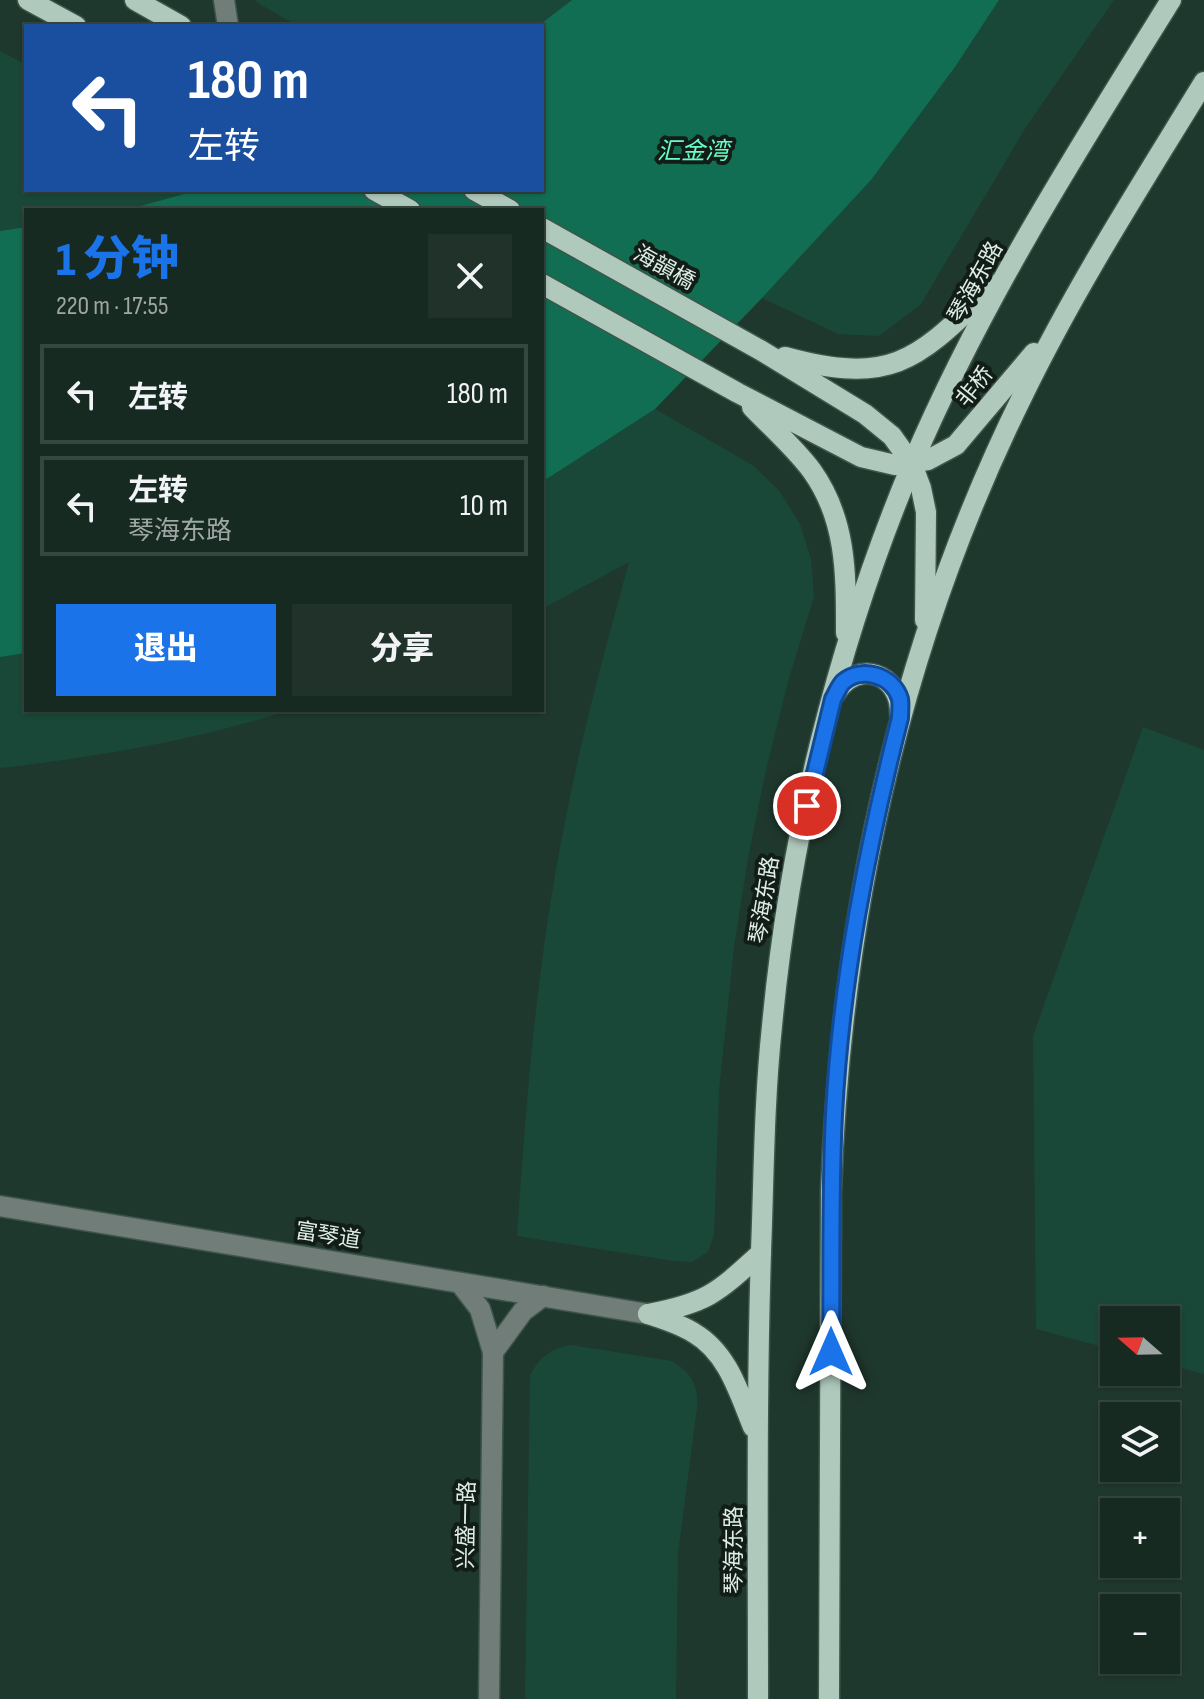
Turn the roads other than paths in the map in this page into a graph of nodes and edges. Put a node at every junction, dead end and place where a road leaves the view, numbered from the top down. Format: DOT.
graph roads {
  1 [pos="28,0"];
  2 [pos="135,0"];
  3 [pos="224,0"];
  4 [pos="1171,0"];
  5 [pos="72,24"];
  6 [pos="177,24"];
  7 [pos="228,24"];
  8 [pos="1204,82"];
  9 [pos="378,192"];
  10 [pos="478,192"];
  11 [pos="406,208"];
  12 [pos="506,208"];
  13 [pos="544,229"];
  14 [pos="1008,272"];
  15 [pos="544,285"];
  16 [pos="1060,321"];
  17 [pos="762,351"];
  18 [pos="738,393"];
  19 [pos="912,464"];
  20 [pos="925,636"];
  21 [pos="846,653"];
  22 [pos="833,699"];
  23 [pos="900,718"];
  24 [pos="0,1206"];
  25 [pos="761,1253"];
  26 [pos="460,1283"];
  27 [pos="543,1296"];
  28 [pos="648,1314"];
  29 [pos="493,1352"];
  30 [pos="757,1439"];
  31 [pos="489,1699"];
  32 [pos="758,1699"];
  33 [pos="829,1699"];
  1 -- 5 [label="main road"];
  2 -- 6 [label="main road"];
  3 -- 7 [label="street"];
  4 -- 14 [label="main road, 琴海东路"];
  8 -- 16 [label="main road"];
  9 -- 11 [label="main road"];
  10 -- 12 [label="main road"];
  13 -- 17 [label="main road, 海韻橋"];
  14 -- 17 [label="main road"];
  14 -- 19 [label="main road, 琴海东路"];
  15 -- 18 [label="main road"];
  16 -- 19 [label="main road, 非桥"];
  16 -- 20 [label="main road"];
  17 -- 19 [label="main road"];
  18 -- 19 [label="main road, 非桥"];
  18 -- 21 [label="main road"];
  19 -- 20 [label="main road"];
  19 -- 21 [label="main road, 琴海东路"];
  20 -- 23 [label="main road"];
  21 -- 22 [label="main road, 琴海东路"];
  22 -- 23 [label="main road"];
  22 -- 25 [label="main road, 琴海东路"];
  23 -- 33 [label="main road"];
  24 -- 26 [label="street, 富琴道"];
  25 -- 28 [label="main road"];
  25 -- 30 [label="main road, 琴海东路"];
  26 -- 27 [label="street, 富琴道"];
  26 -- 29 [label="street, 兴盛一路"];
  27 -- 28 [label="street, 富琴道"];
  27 -- 29 [label="street"];
  28 -- 30 [label="main road"];
  29 -- 31 [label="street, 兴盛一路"];
  30 -- 32 [label="main road, 琴海东路"];
}
